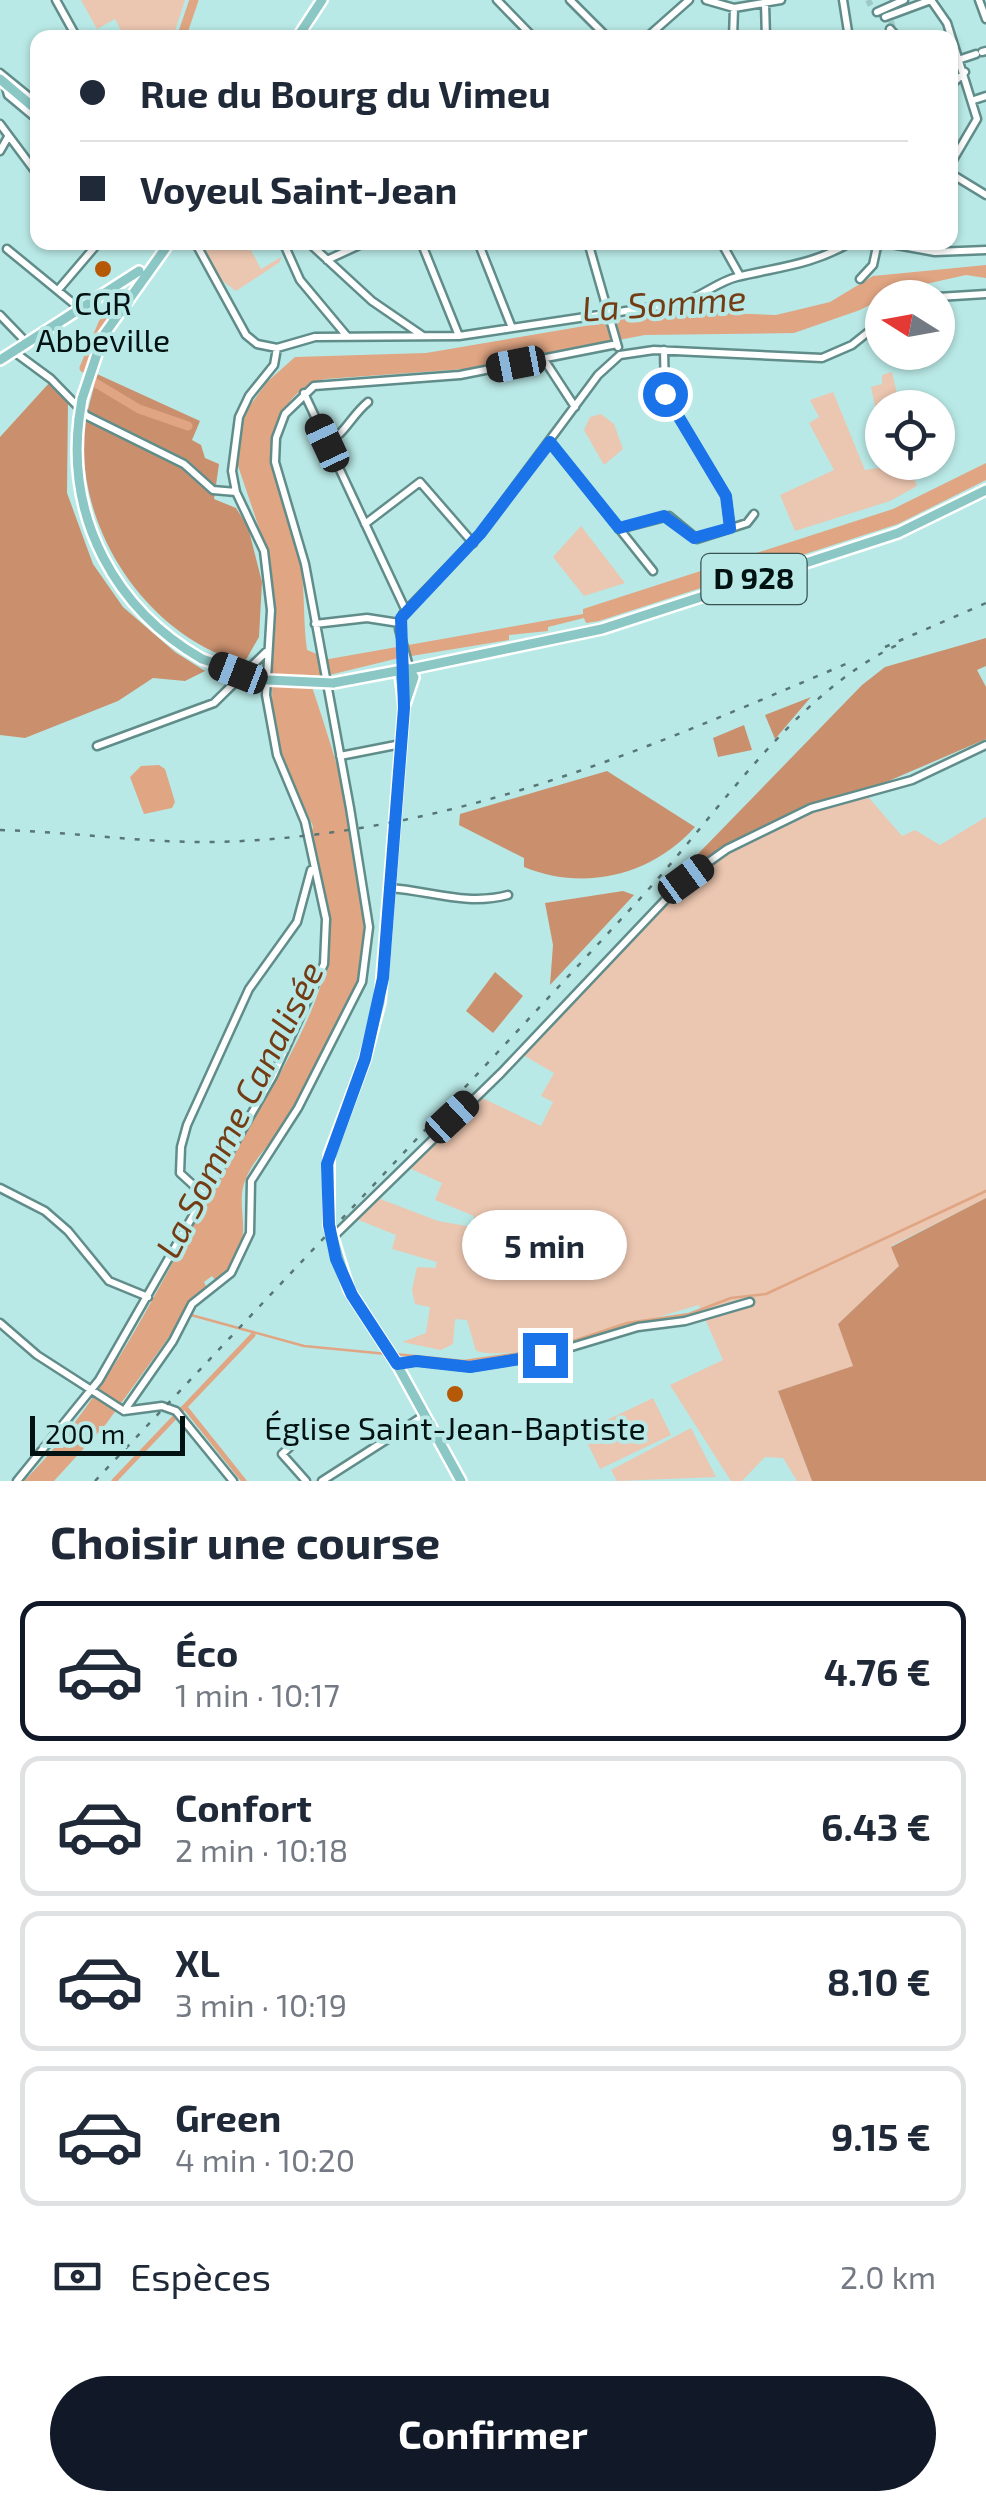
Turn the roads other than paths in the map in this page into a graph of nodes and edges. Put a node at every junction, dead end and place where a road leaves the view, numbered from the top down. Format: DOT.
graph roads {
  1 [pos="56,0"];
  2 [pos="319,0"];
  3 [pos="497,0"];
  4 [pos="570,0"];
  5 [pos="697,0"];
  6 [pos="777,0"];
  7 [pos="904,0"];
  8 [pos="931,0"];
  9 [pos="979,0"];
  10 [pos="845,2"];
  11 [pos="765,3"];
  12 [pos="734,8"];
  13 [pos="986,18"];
  14 [pos="890,25"];
  15 [pos="73,30"];
  16 [pos="299,30"];
  17 [pos="526,30"];
  18 [pos="600,30"];
  19 [pos="657,30"];
  20 [pos="733,30"];
  21 [pos="766,30"];
  22 [pos="848,30"];
  23 [pos="950,30"];
  24 [pos="958,51"];
  25 [pos="981,53"];
  26 [pos="958,58"];
  27 [pos="961,59"];
  28 [pos="965,72"];
  29 [pos="2,78"];
  30 [pos="958,79"];
  31 [pos="986,96"];
  32 [pos="30,99"];
  33 [pos="974,100"];
  34 [pos="30,113"];
  35 [pos="0,124"];
  36 [pos="8,137"];
  37 [pos="0,150"];
  38 [pos="958,153"];
  39 [pos="30,165"];
  40 [pos="958,178"];
  41 [pos="986,196"];
  42 [pos="958,248"];
  43 [pos="7,249"];
  44 [pos="91,250"];
  45 [pos="161,250"];
  46 [pos="199,250"];
  47 [pos="287,250"];
  48 [pos="317,250"];
  49 [pos="349,250"];
  50 [pos="424,250"];
  51 [pos="481,250"];
  52 [pos="591,250"];
  53 [pos="725,250"];
  54 [pos="832,250"];
  55 [pos="877,250"];
  56 [pos="986,250"];
  57 [pos="328,260"];
  58 [pos="142,275"];
  59 [pos="740,276"];
  60 [pos="860,280"];
  61 [pos="58,290"];
  62 [pos="986,294"];
  63 [pos="955,296"];
  64 [pos="65,301"];
  65 [pos="79,308"];
  66 [pos="0,315"];
  67 [pos="612,315"];
  68 [pos="64,318"];
  69 [pos="512,328"];
  70 [pos="865,335"];
  71 [pos="347,336"];
  72 [pos="460,336"];
  73 [pos="424,337"];
  74 [pos="26,342"];
  75 [pos="617,342"];
  76 [pos="277,348"];
  77 [pos="664,350"];
  78 [pos="13,351"];
  79 [pos="620,355"];
  80 [pos="543,358"];
  81 [pos="0,360"];
  82 [pos="304,392"];
  83 [pos="368,402"];
  84 [pos="576,407"];
  85 [pos="550,442"];
  86 [pos="327,443"];
  87 [pos="986,490"];
  88 [pos="236,492"];
  89 [pos="754,514"];
  90 [pos="366,524"];
  91 [pos="619,528"];
  92 [pos="730,528"];
  93 [pos="473,542"];
  94 [pos="653,571"];
  95 [pos="406,611"];
  96 [pos="395,623"];
  97 [pos="315,624"];
  98 [pos="266,652"];
  99 [pos="407,672"];
  100 [pos="329,680"];
  101 [pos="401,744"];
  102 [pos="986,744"];
  103 [pos="97,746"];
  104 [pos="340,756"];
  105 [pos="311,865"];
  106 [pos="390,888"];
  107 [pos="508,895"];
  108 [pos="0,1188"];
  109 [pos="204,1195"];
  110 [pos="332,1239"];
  111 [pos="148,1296"];
  112 [pos="750,1302"];
  113 [pos="0,1323"];
  114 [pos="393,1357"];
  115 [pos="94,1389"];
  116 [pos="123,1410"];
  117 [pos="425,1414"];
  118 [pos="293,1444"];
  119 [pos="17,1481"];
  120 [pos="234,1481"];
  121 [pos="306,1481"];
  122 [pos="322,1481"];
  123 [pos="461,1481"];
  1 -- 15 [label="street"];
  2 -- 16 [label="main road"];
  3 -- 17 [label="street"];
  4 -- 18 [label="street"];
  5 -- 12 [label="street"];
  5 -- 19 [label="street"];
  6 -- 11 [label="street"];
  7 -- 14 [label="street"];
  8 -- 14 [label="street"];
  8 -- 23 [label="street"];
  9 -- 13 [label="street"];
  10 -- 22 [label="street"];
  11 -- 12 [label="street"];
  11 -- 21 [label="street"];
  12 -- 20 [label="street"];
  24 -- 27 [label="street"];
  25 -- 27 [label="street"];
  26 -- 27 [label="street"];
  27 -- 28 [label="street"];
  28 -- 30 [label="street"];
  28 -- 33 [label="street"];
  29 -- 32 [label="main road"];
  29 -- 34 [label="street"];
  31 -- 33 [label="street"];
  33 -- 38 [label="street"];
  35 -- 36 [label="street"];
  36 -- 37 [label="street"];
  36 -- 39 [label="street"];
  40 -- 41 [label="street"];
  42 -- 56 [label="street"];
  43 -- 61 [label="street"];
  44 -- 61 [label="street"];
  45 -- 58 [label="main road, D 928"];
  46 -- 76 [label="street"];
  47 -- 71 [label="street"];
  48 -- 57 [label="street"];
  49 -- 57 [label="street"];
  50 -- 72 [label="street"];
  51 -- 69 [label="street"];
  52 -- 67 [label="street"];
  53 -- 59 [label="street"];
  54 -- 59 [label="street"];
  55 -- 60 [label="street"];
  57 -- 73 [label="street"];
  58 -- 65 [label="main road"];
  58 -- 100 [label="main road, D 928, bridge"];
  59 -- 67 [label="street"];
  61 -- 64 [label="street"];
  62 -- 63 [label="street"];
  64 -- 65 [label="street"];
  64 -- 68 [label="street"];
  65 -- 68 [label="main road"];
  66 -- 74 [label="street"];
  67 -- 69 [label="street"];
  67 -- 75 [label="street"];
  68 -- 74 [label="main road"];
  69 -- 72 [label="street"];
  70 -- 77 [label="street"];
  71 -- 73 [label="street"];
  71 -- 76 [label="street"];
  72 -- 73 [label="street"];
  74 -- 78 [label="main road"];
  75 -- 79 [label="street"];
  75 -- 80 [label="street"];
  76 -- 88 [label="street"];
  77 -- 79 [label="street"];
  77 -- 92 [label="street"];
  78 -- 81 [label="main road"];
  78 -- 88 [label="street"];
  79 -- 84 [label="street"];
  80 -- 82 [label="street"];
  80 -- 84 [label="street"];
  82 -- 86 [label="street"];
  82 -- 97 [label="street"];
  83 -- 86 [label="street"];
  84 -- 85 [label="street"];
  85 -- 91 [label="street"];
  85 -- 93 [label="street"];
  86 -- 90 [label="street"];
  87 -- 99 [label="main road, D 928"];
  88 -- 98 [label="street"];
  89 -- 92 [label="street"];
  90 -- 93 [label="street"];
  90 -- 95 [label="street"];
  91 -- 92 [label="street"];
  91 -- 94 [label="street"];
  93 -- 95 [label="street"];
  95 -- 96 [label="street"];
  96 -- 97 [label="street"];
  96 -- 99 [label="street"];
  97 -- 100 [label="street"];
  98 -- 103 [label="street"];
  98 -- 105 [label="street"];
  99 -- 100 [label="main road, D 928"];
  99 -- 101 [label="main road"];
  100 -- 104 [label="street"];
  101 -- 104 [label="street"];
  101 -- 106 [label="main road"];
  102 -- 110 [label="street"];
  104 -- 116 [label="street"];
  105 -- 109 [label="street"];
  105 -- 109 [label="street"];
  106 -- 107 [label="street"];
  106 -- 110 [label="main road"];
  108 -- 111 [label="street"];
  109 -- 111 [label="street"];
  110 -- 114 [label="main road"];
  111 -- 115 [label="street"];
  112 -- 114 [label="street"];
  113 -- 115 [label="street"];
  114 -- 117 [label="main road"];
  115 -- 116 [label="street"];
  115 -- 119 [label="street"];
  116 -- 120 [label="street"];
  117 -- 122 [label="street"];
  117 -- 123 [label="main road"];
  118 -- 121 [label="street"];
}
